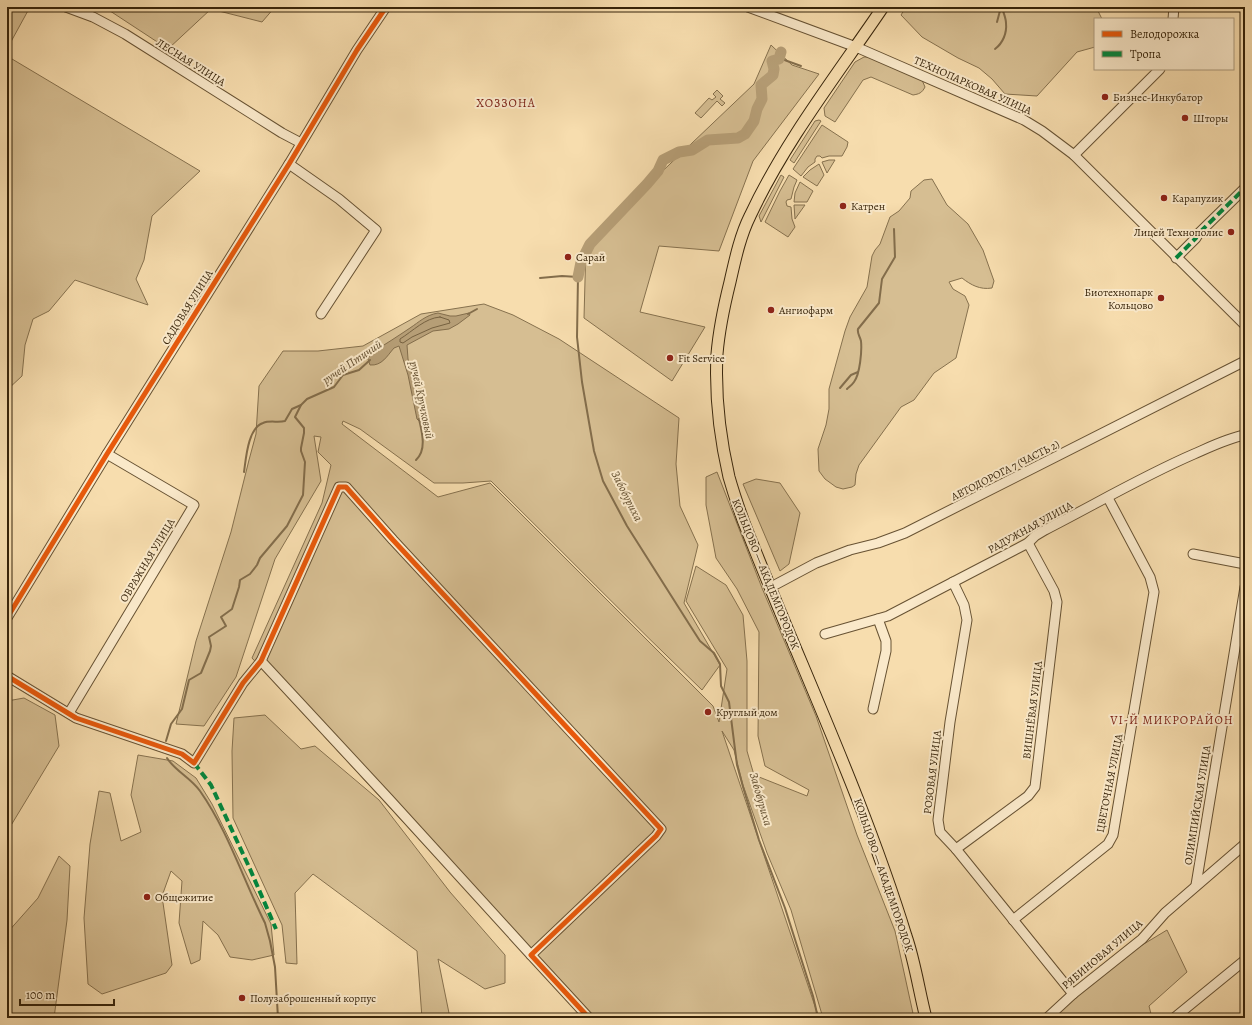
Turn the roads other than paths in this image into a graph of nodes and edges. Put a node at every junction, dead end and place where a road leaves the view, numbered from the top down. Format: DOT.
graph roads {
  1 [pos="66,7"];
  2 [pos="386,7"];
  3 [pos="748,7"];
  4 [pos="883,7"];
  5 [pos="1174,7"];
  6 [pos="1173,18"];
  7 [pos="856,47"];
  8 [pos="1159,70"];
  9 [pos="301,143"];
  10 [pos="1074,155"];
  11 [pos="289,164"];
  12 [pos="1245,188"];
  13 [pos="1176,258"];
  14 [pos="321,314"];
  15 [pos="1245,325"];
  16 [pos="1245,361"];
  17 [pos="1245,435"];
  18 [pos="107,454"];
  19 [pos="1108,498"];
  20 [pos="1028,543"];
  21 [pos="1193,554"];
  22 [pos="1245,564"];
  23 [pos="953,582"];
  24 [pos="771,587"];
  25 [pos="1245,587"];
  26 [pos="7,618"];
  27 [pos="878,619"];
  28 [pos="825,634"];
  29 [pos="261,661"];
  30 [pos="7,676"];
  31 [pos="873,708"];
  32 [pos="69,713"];
  33 [pos="1245,844"];
  34 [pos="956,849"];
  35 [pos="1196,885"];
  36 [pos="1013,920"];
  37 [pos="531,955"];
  38 [pos="1245,960"];
  39 [pos="1073,994"];
  40 [pos="589,1018"];
  41 [pos="926,1018"];
  42 [pos="1047,1018"];
  43 [pos="1174,1018"];
  1 -- 9 [label="street, ЛЕСНАЯ УЛИЦА"];
  2 -- 9 [label="street, САДОВАЯ УЛИЦА"];
  3 -- 7 [label="street, ТЕХНОПАРКОВАЯ УЛИЦА"];
  4 -- 7 [label="main road, КОЛЬЦОВО — АКАДЕМГОРОДОК"];
  5 -- 6 [label="street"];
  7 -- 10 [label="street, ТЕХНОПАРКОВАЯ УЛИЦА"];
  7 -- 24 [label="main road, КОЛЬЦОВО — АКАДЕМГОРОДОК"];
  8 -- 10 [label="street"];
  9 -- 11 [label="street, САДОВАЯ УЛИЦА"];
  10 -- 13 [label="street, ТЕХНОПАРКОВАЯ УЛИЦА"];
  11 -- 14 [label="street"];
  11 -- 18 [label="street, САДОВАЯ УЛИЦА"];
  12 -- 13 [label="street"];
  13 -- 15 [label="street, ТЕХНОПАРКОВАЯ УЛИЦА"];
  16 -- 24 [label="street, АВТОДОРОГА 7 (ЧАСТЬ 2)"];
  17 -- 19 [label="street, РАДУЖНАЯ УЛИЦА"];
  18 -- 26 [label="street, САДОВАЯ УЛИЦА"];
  18 -- 32 [label="street, ОВРАЖНАЯ УЛИЦА"];
  19 -- 20 [label="street, РАДУЖНАЯ УЛИЦА"];
  19 -- 36 [label="street, ЦВЕТОЧНАЯ УЛИЦА"];
  20 -- 23 [label="street, РАДУЖНАЯ УЛИЦА"];
  20 -- 34 [label="street, ВИШНЁВАЯ УЛИЦА"];
  21 -- 22 [label="street"];
  23 -- 27 [label="street, РАДУЖНАЯ УЛИЦА"];
  23 -- 34 [label="street, РОЗОВАЯ УЛИЦА"];
  24 -- 41 [label="main road, КОЛЬЦОВО — АКАДЕМГОРОДОК"];
  25 -- 35 [label="street, ОЛИМПИЙСКАЯ УЛИЦА"];
  27 -- 28 [label="street, РАДУЖНАЯ УЛИЦА"];
  27 -- 31 [label="street"];
  29 -- 32 [label="street"];
  29 -- 37 [label="street"];
  29 -- 37 [label="street"];
  30 -- 32 [label="street"];
  33 -- 35 [label="street, РЯБИНОВАЯ УЛИЦА"];
  34 -- 36 [label="street, РОЗОВАЯ УЛИЦА"];
  35 -- 39 [label="street, РЯБИНОВАЯ УЛИЦА"];
  36 -- 39 [label="street, РОЗОВАЯ УЛИЦА"];
  37 -- 40 [label="street"];
  38 -- 43 [label="street"];
  39 -- 42 [label="street, РЯБИНОВАЯ УЛИЦА"];
}
